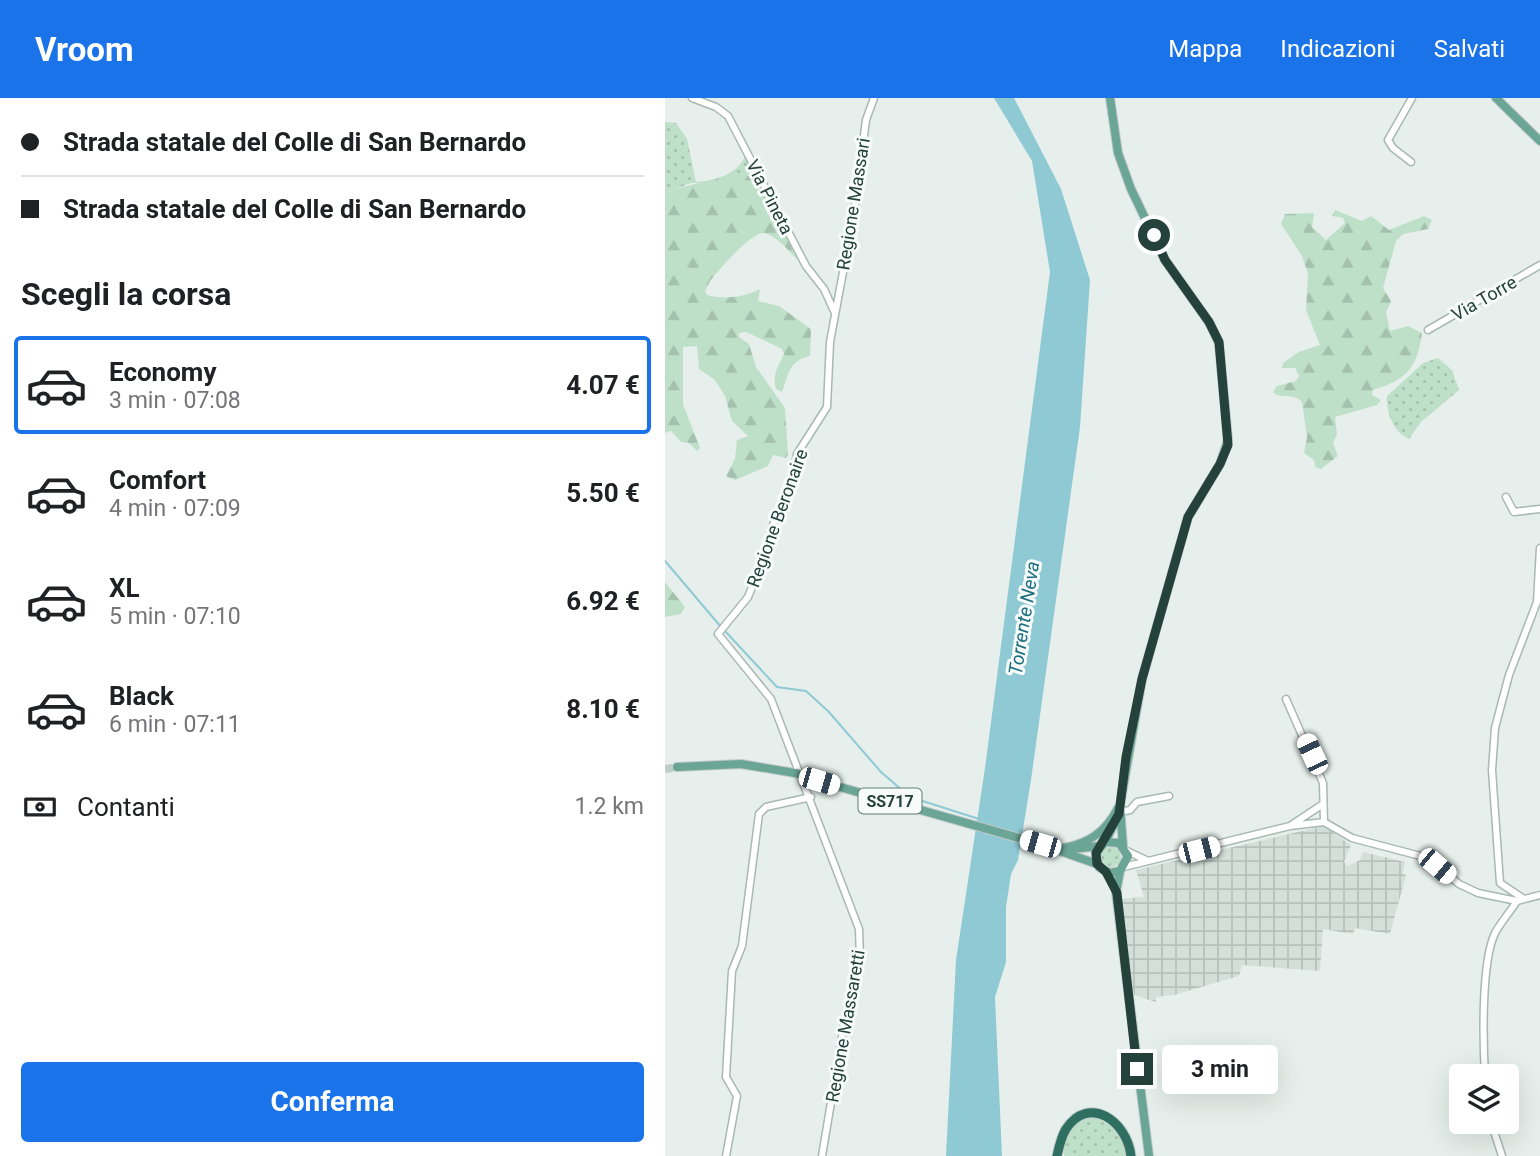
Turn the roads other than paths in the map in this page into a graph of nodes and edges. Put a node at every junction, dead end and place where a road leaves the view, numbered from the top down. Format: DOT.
graph roads {
  1 [pos="692,98"];
  2 [pos="874,98"];
  3 [pos="1110,98"];
  4 [pos="1412,98"];
  5 [pos="1496,98"];
  6 [pos="1540,141"];
  7 [pos="1411,162"];
  8 [pos="1540,265"];
  9 [pos="835,311"];
  10 [pos="1428,330"];
  11 [pos="1506,497"];
  12 [pos="1540,509"];
  13 [pos="1540,548"];
  14 [pos="721,631"];
  15 [pos="1286,699"];
  16 [pos="677,767"];
  17 [pos="1168,796"];
  18 [pos="811,797"];
  19 [pos="1323,804"];
  20 [pos="1120,811"];
  21 [pos="1324,822"];
  22 [pos="1290,826"];
  23 [pos="1102,844"];
  24 [pos="1060,848"];
  25 [pos="1125,848"];
  26 [pos="1153,862"];
  27 [pos="1097,864"];
  28 [pos="1122,869"];
  29 [pos="1106,872"];
  30 [pos="1117,893"];
  31 [pos="1540,895"];
  32 [pos="1526,900"];
  33 [pos="1517,901"];
  34 [pos="1485,1064"];
  35 [pos="1495,1134"];
  36 [pos="726,1156"];
  37 [pos="822,1156"];
  38 [pos="1059,1156"];
  39 [pos="1131,1156"];
  40 [pos="1149,1156"];
  41 [pos="1501,1156"];
  1 -- 9 [label="street, Via Pineta"];
  2 -- 9 [label="street, Regione Massari"];
  3 -- 20 [label="main road"];
  4 -- 7 [label="street"];
  5 -- 6 [label="main road"];
  8 -- 10 [label="street, Via Torre"];
  9 -- 14 [label="street, Regione Beronaire"];
  11 -- 12 [label="street"];
  13 -- 32 [label="street"];
  14 -- 18 [label="street, Regione Massaretti"];
  15 -- 19 [label="street"];
  16 -- 24 [label="main road, SS717, bridge"];
  17 -- 20 [label="street"];
  18 -- 36 [label="street"];
  18 -- 37 [label="street, Regione Massaretti"];
  19 -- 21 [label="street"];
  19 -- 22 [label="street"];
  20 -- 23 [label="main road"];
  20 -- 24 [label="main road"];
  20 -- 25 [label="main road"];
  21 -- 22 [label="street"];
  21 -- 33 [label="street"];
  22 -- 26 [label="street"];
  23 -- 24 [label="main road, SS717"];
  23 -- 25 [label="main road"];
  23 -- 27 [label="main road"];
  24 -- 27 [label="main road, SS717"];
  25 -- 26 [label="street"];
  25 -- 28 [label="main road"];
  26 -- 28 [label="street"];
  27 -- 29 [label="main road"];
  28 -- 29 [label="main road"];
  28 -- 30 [label="main road"];
  29 -- 30 [label="main road"];
  30 -- 40 [label="main road"];
  31 -- 32 [label="street"];
  32 -- 33 [label="street"];
  33 -- 34 [label="street"];
  35 -- 41 [label="street"];
  38 -- 39 [label="highway"];
}
